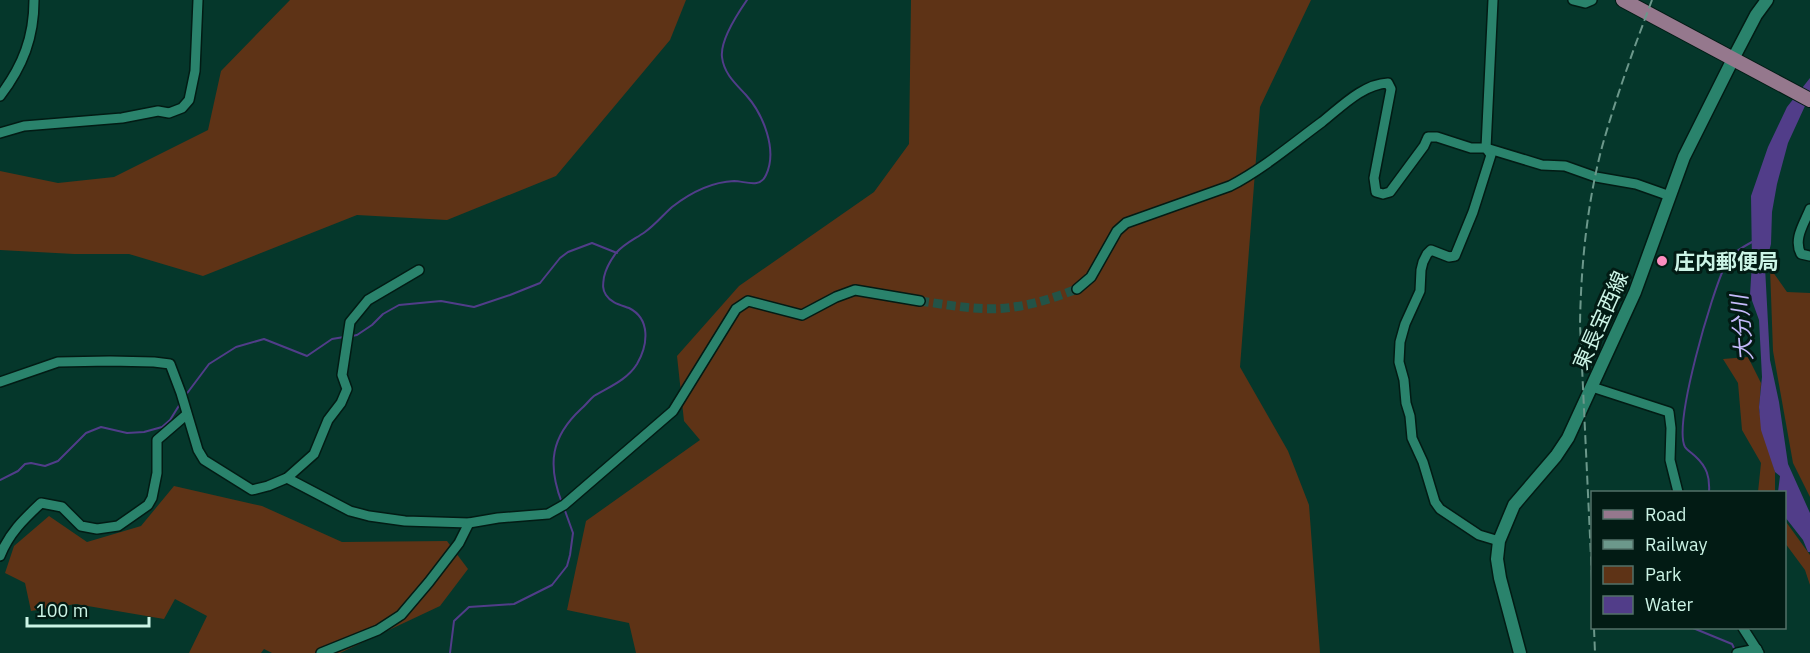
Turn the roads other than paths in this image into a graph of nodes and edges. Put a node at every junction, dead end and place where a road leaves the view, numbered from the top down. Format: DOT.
graph roads {
  1 [pos="34,0"];
  2 [pos="198,0"];
  3 [pos="1493,0"];
  4 [pos="1572,0"];
  5 [pos="1592,0"];
  6 [pos="1623,0"];
  7 [pos="1767,0"];
  8 [pos="1733,59"];
  9 [pos="0,96"];
  10 [pos="1810,100"];
  11 [pos="0,133"];
  12 [pos="1486,148"];
  13 [pos="1670,196"];
  14 [pos="1810,209"];
  15 [pos="1810,256"];
  16 [pos="419,270"];
  17 [pos="1077,289"];
  18 [pos="920,301"];
  19 [pos="0,382"];
  20 [pos="1592,387"];
  21 [pos="186,415"];
  22 [pos="287,478"];
  23 [pos="1678,491"];
  24 [pos="469,523"];
  25 [pos="1500,541"];
  26 [pos="0,556"];
  27 [pos="1744,629"];
  28 [pos="1758,651"];
  29 [pos="321,653"];
  30 [pos="1520,653"];
  31 [pos="1737,653"];
  1 -- 9 [label="street"];
  2 -- 11 [label="street"];
  3 -- 12 [label="street"];
  4 -- 5 [label="street"];
  6 -- 8 [label="main road"];
  7 -- 8 [label="main road, 東長宝西線"];
  8 -- 10 [label="main road"];
  8 -- 13 [label="main road, 東長宝西線"];
  12 -- 13 [label="street"];
  12 -- 17 [label="street"];
  12 -- 25 [label="street"];
  13 -- 20 [label="main road, 東長宝西線"];
  14 -- 15 [label="street"];
  16 -- 22 [label="street"];
  18 -- 24 [label="street"];
  19 -- 21 [label="street"];
  20 -- 23 [label="street"];
  20 -- 25 [label="main road, 東長宝西線"];
  21 -- 22 [label="street"];
  21 -- 26 [label="street"];
  22 -- 24 [label="street"];
  24 -- 29 [label="street"];
  25 -- 30 [label="main road, 東長宝西線"];
  27 -- 28 [label="street"];
  28 -- 31 [label="street"];
}
